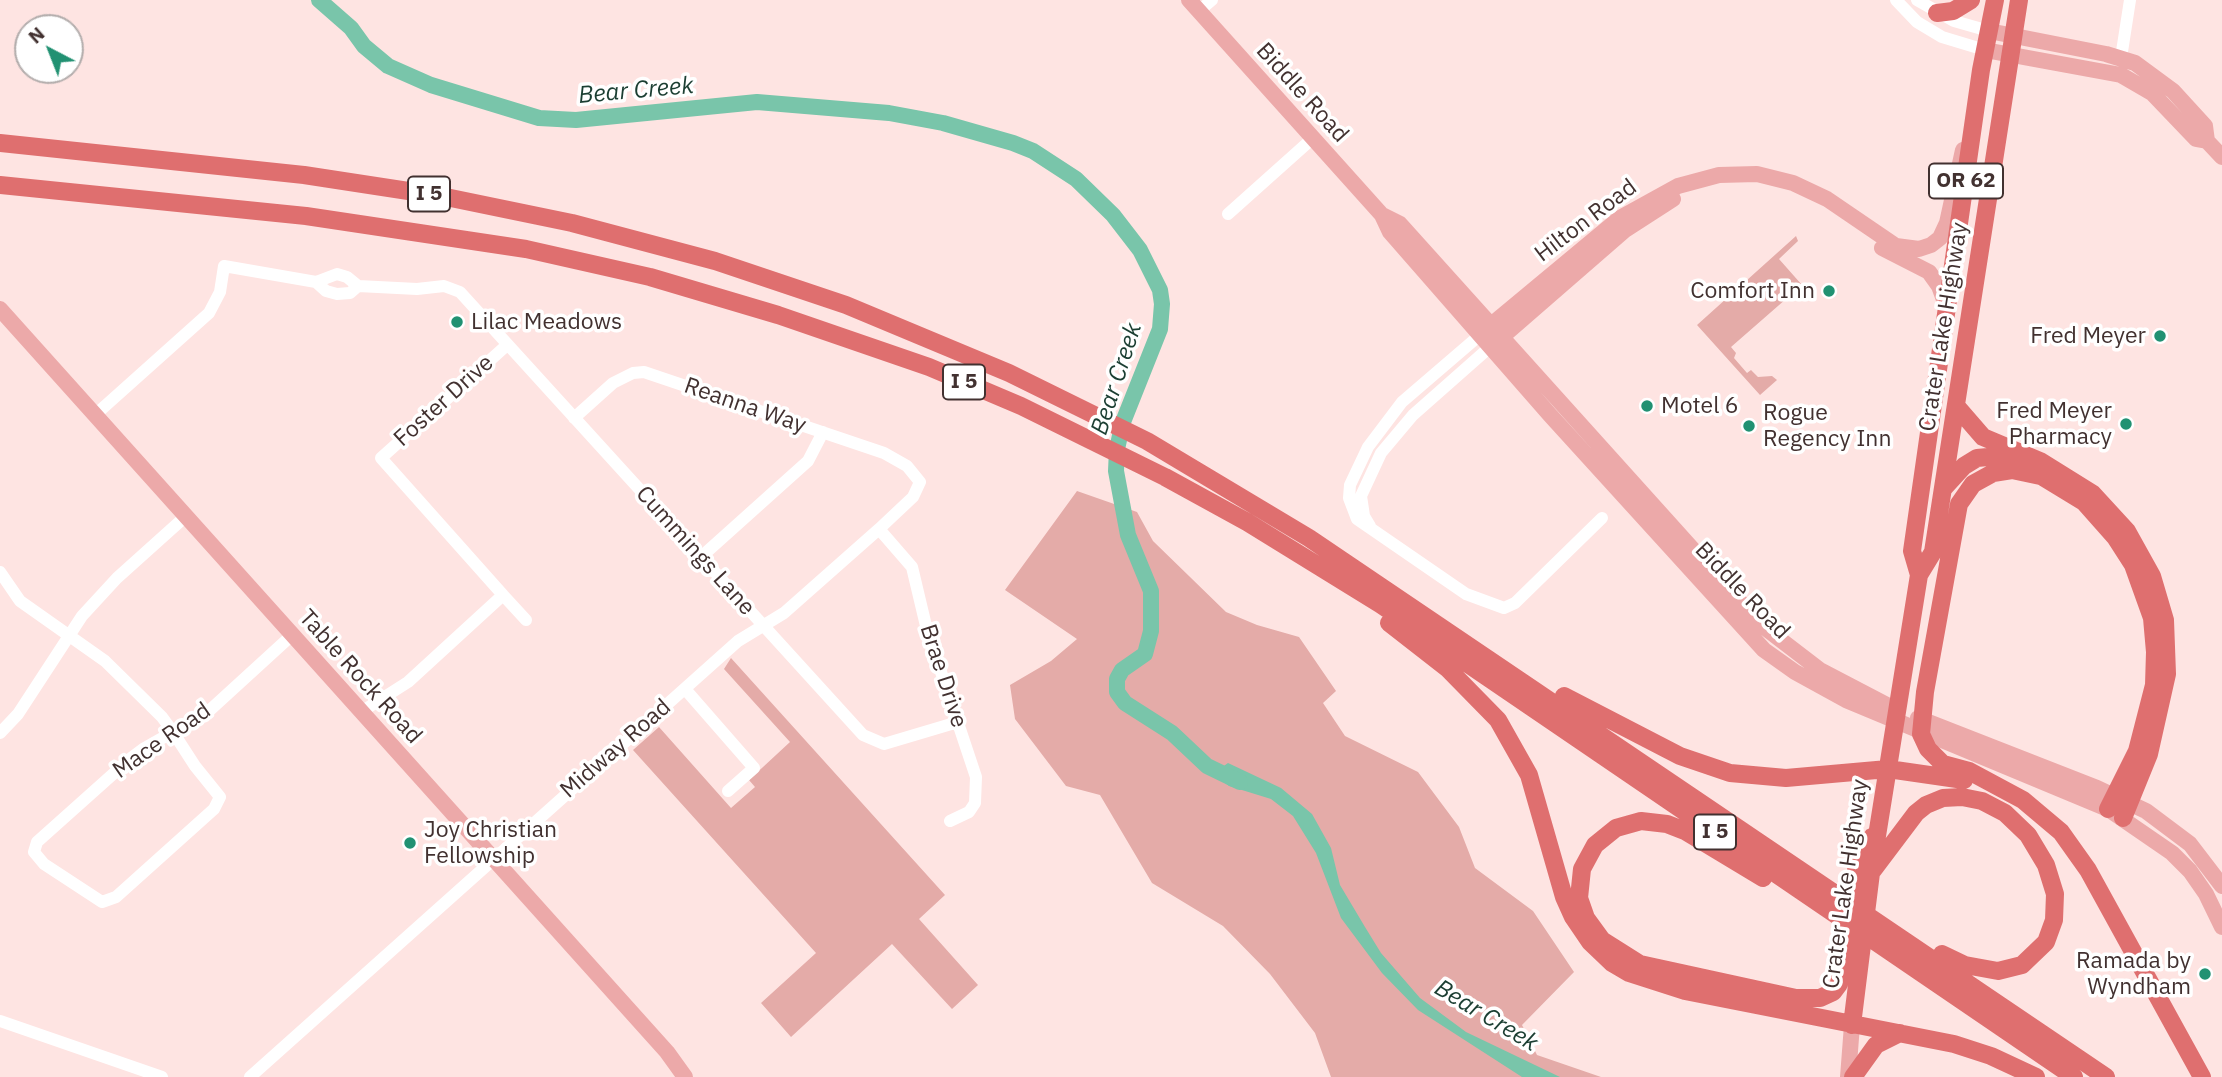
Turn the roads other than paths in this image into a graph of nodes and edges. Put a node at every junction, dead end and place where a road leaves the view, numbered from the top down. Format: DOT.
graph roads {
  1 [pos="1212,0"];
  2 [pos="1896,0"];
  3 [pos="1917,0"];
  4 [pos="1970,0"];
  5 [pos="1995,0"];
  6 [pos="2019,0"];
  7 [pos="2130,0"];
  8 [pos="1194,6"];
  9 [pos="1937,13"];
  10 [pos="1989,31"];
  11 [pos="2012,46"];
  12 [pos="1985,50"];
  13 [pos="2121,58"];
  14 [pos="1972,136"];
  15 [pos="1313,138"];
  16 [pos="2207,141"];
  17 [pos="0,143"];
  18 [pos="2222,157"];
  19 [pos="0,184"];
  20 [pos="1228,214"];
  21 [pos="316,282"];
  22 [pos="358,286"];
  23 [pos="0,309"];
  24 [pos="1948,312"];
  25 [pos="1491,336"];
  26 [pos="507,345"];
  27 [pos="1956,407"];
  28 [pos="95,415"];
  29 [pos="574,418"];
  30 [pos="822,432"];
  31 [pos="2045,477"];
  32 [pos="920,482"];
  33 [pos="1943,489"];
  34 [pos="186,516"];
  35 [pos="1602,518"];
  36 [pos="880,529"];
  37 [pos="701,557"];
  38 [pos="0,572"];
  39 [pos="1919,575"];
  40 [pos="1355,588"];
  41 [pos="503,595"];
  42 [pos="526,620"];
  43 [pos="761,624"];
  44 [pos="69,636"];
  45 [pos="291,636"];
  46 [pos="1517,677"];
  47 [pos="685,689"];
  48 [pos="360,712"];
  49 [pos="958,722"];
  50 [pos="173,732"];
  51 [pos="0,733"];
  52 [pos="1889,761"];
  53 [pos="2002,789"];
  54 [pos="728,791"];
  55 [pos="2119,806"];
  56 [pos="950,821"];
  57 [pos="492,858"];
  58 [pos="1864,868"];
  59 [pos="2222,886"];
  60 [pos="1826,908"];
  61 [pos="2222,928"];
  62 [pos="1900,936"];
  63 [pos="1850,967"];
  64 [pos="0,1021"];
  65 [pos="1852,1024"];
  66 [pos="1900,1033"];
  67 [pos="162,1077"];
  68 [pos="250,1077"];
  69 [pos="685,1077"];
  70 [pos="1850,1077"];
  71 [pos="2036,1077"];
  72 [pos="2074,1077"];
  73 [pos="2106,1077"];
  74 [pos="2202,1077"];
  1 -- 8 [label="street"];
  2 -- 12 [label="street"];
  3 -- 9 [label="street"];
  4 -- 9 [label="highway"];
  5 -- 10 [label="highway, Crater Lake Highway / OR 62"];
  6 -- 11 [label="highway, Crater Lake Highway / OR 62"];
  7 -- 13 [label="street"];
  8 -- 15 [label="main road, Biddle Road"];
  9 -- 10 [label="street"];
  10 -- 11 [label="main road"];
  10 -- 12 [label="highway, Crater Lake Highway / OR 62"];
  11 -- 12 [label="main road"];
  11 -- 13 [label="main road"];
  11 -- 16 [label="main road"];
  11 -- 27 [label="highway, Crater Lake Highway / OR 62"];
  12 -- 14 [label="highway, Crater Lake Highway / OR 62"];
  13 -- 16 [label="main road"];
  14 -- 24 [label="highway, Crater Lake Highway / OR 62"];
  14 -- 25 [label="main road, Hilton Road"];
  15 -- 20 [label="street"];
  15 -- 25 [label="main road, Biddle Road"];
  16 -- 18 [label="main road"];
  17 -- 46 [label="highway, I 5"];
  19 -- 40 [label="highway, I 5"];
  21 -- 22 [label="street"];
  21 -- 22 [label="street"];
  21 -- 28 [label="street"];
  22 -- 26 [label="street, Cummings Lane"];
  23 -- 28 [label="main road, Table Rock Road"];
  24 -- 25 [label="main road, Hilton Road"];
  24 -- 39 [label="highway, Crater Lake Highway / OR 62"];
  25 -- 35 [label="street"];
  25 -- 55 [label="main road, Biddle Road"];
  26 -- 29 [label="street, Cummings Lane"];
  26 -- 41 [label="street, Foster Drive"];
  27 -- 33 [label="highway, Crater Lake Highway / OR 62"];
  27 -- 55 [label="highway"];
  28 -- 34 [label="main road, Table Rock Road"];
  29 -- 30 [label="street, Reanna Way"];
  29 -- 37 [label="street, Cummings Lane"];
  30 -- 32 [label="street, Reanna Way"];
  30 -- 37 [label="street"];
  31 -- 33 [label="highway"];
  31 -- 53 [label="highway"];
  31 -- 55 [label="highway"];
  32 -- 36 [label="street, Midway Road"];
  33 -- 39 [label="highway, Crater Lake Highway / OR 62"];
  34 -- 44 [label="street"];
  34 -- 45 [label="main road, Table Rock Road"];
  36 -- 43 [label="street, Midway Road"];
  36 -- 49 [label="street, Brae Drive"];
  37 -- 43 [label="street, Cummings Lane"];
  38 -- 44 [label="street"];
  39 -- 52 [label="highway, Crater Lake Highway / OR 62"];
  40 -- 60 [label="highway, I 5"];
  40 -- 65 [label="highway"];
  41 -- 42 [label="street"];
  41 -- 48 [label="street"];
  43 -- 47 [label="street, Midway Road"];
  43 -- 49 [label="street, Cummings Lane"];
  44 -- 50 [label="street"];
  44 -- 51 [label="street"];
  45 -- 48 [label="main road, Table Rock Road"];
  45 -- 50 [label="street, Mace Road"];
  46 -- 52 [label="highway"];
  46 -- 62 [label="highway, I 5"];
  47 -- 54 [label="street"];
  47 -- 57 [label="street, Midway Road"];
  48 -- 57 [label="main road, Table Rock Road"];
  49 -- 56 [label="street, Brae Drive"];
  50 -- 50 [label="street, Mace Road"];
  52 -- 53 [label="highway"];
  52 -- 58 [label="highway, Crater Lake Highway / OR 62"];
  53 -- 74 [label="highway"];
  55 -- 59 [label="main road, Biddle Road"];
  55 -- 61 [label="main road, Biddle Road"];
  57 -- 68 [label="street, Midway Road"];
  57 -- 69 [label="main road, Table Rock Road"];
  58 -- 62 [label="highway"];
  58 -- 63 [label="highway, Crater Lake Highway / OR 62"];
  60 -- 63 [label="highway"];
  60 -- 72 [label="highway, I 5"];
  62 -- 73 [label="highway, I 5"];
  63 -- 65 [label="highway, Crater Lake Highway / OR 62"];
  64 -- 67 [label="street"];
  65 -- 66 [label="highway"];
  65 -- 70 [label="main road, Crater Lake Highway / OR 62"];
  66 -- 70 [label="highway"];
  66 -- 71 [label="highway"];
}
